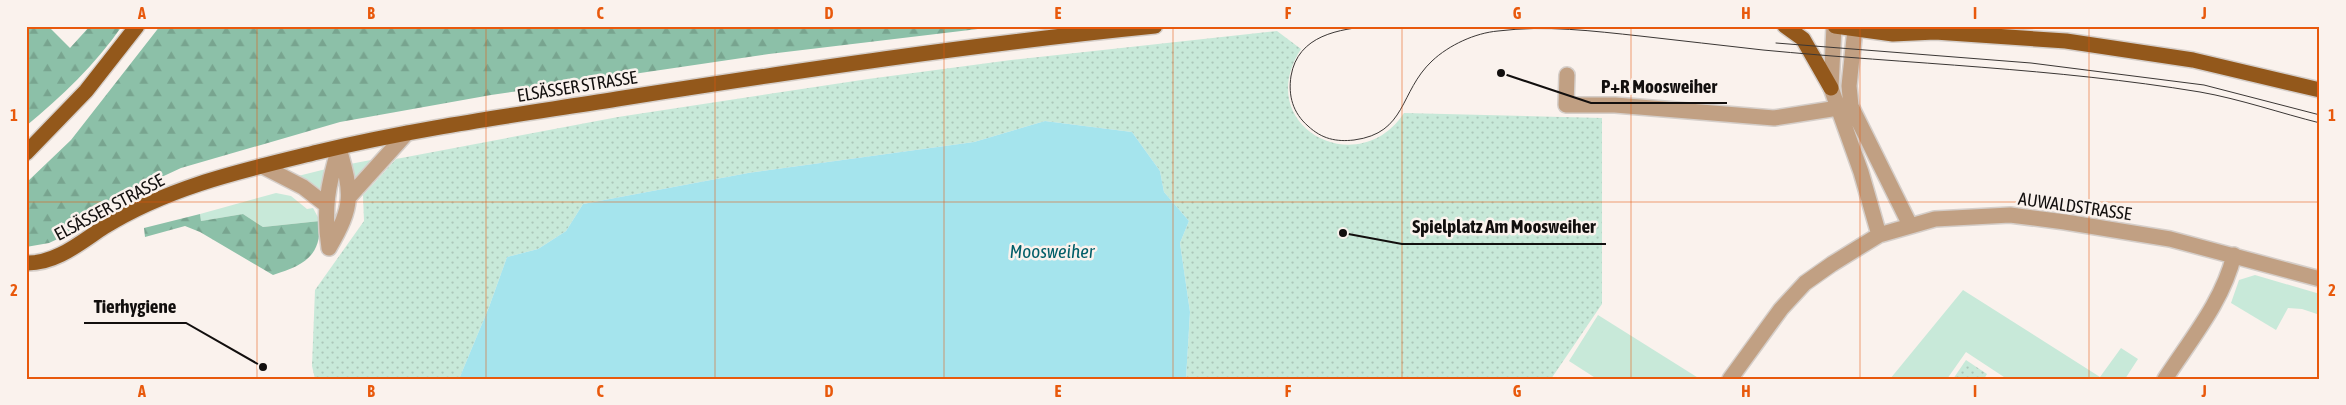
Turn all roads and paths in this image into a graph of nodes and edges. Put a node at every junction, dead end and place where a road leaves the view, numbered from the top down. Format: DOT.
graph roads {
  1 [pos="1156,26"];
  2 [pos="1785,26"];
  3 [pos="1834,26"];
  4 [pos="1916,26"];
  5 [pos="1855,28"];
  6 [pos="134,30"];
  7 [pos="1935,32"];
  8 [pos="1567,75"];
  9 [pos="1831,88"];
  10 [pos="2320,90"];
  11 [pos="1845,108"];
  12 [pos="407,133"];
  13 [pos="339,148"];
  14 [pos="26,153"];
  15 [pos="262,166"];
  16 [pos="350,196"];
  17 [pos="326,204"];
  18 [pos="1910,225"];
  19 [pos="1879,236"];
  20 [pos="2234,255"];
  21 [pos="26,263"];
  22 [pos="2320,279"];
  23 [pos="1730,379"];
  24 [pos="2165,379"];
  1 -- 12 [label="main road, ELSÄSSER STRASSE"];
  2 -- 9 [label="main road"];
  3 -- 5 [label="main road"];
  3 -- 9 [label="street"];
  4 -- 7 [label="main road"];
  5 -- 7 [label="main road"];
  5 -- 11 [label="street"];
  6 -- 14 [label="main road"];
  7 -- 10 [label="main road"];
  8 -- 11 [label="street"];
  9 -- 11 [label="street"];
  11 -- 18 [label="street"];
  11 -- 19 [label="street"];
  12 -- 13 [label="main road, ELSÄSSER STRASSE"];
  12 -- 16 [label="street"];
  13 -- 15 [label="main road, ELSÄSSER STRASSE"];
  13 -- 16 [label="street"];
  13 -- 17 [label="street"];
  15 -- 17 [label="street"];
  15 -- 21 [label="main road, ELSÄSSER STRASSE"];
  16 -- 17 [label="street"];
  18 -- 19 [label="street, AUWALDSTRASSE"];
  18 -- 20 [label="street, AUWALDSTRASSE"];
  19 -- 23 [label="street, AUWALDSTRASSE"];
  20 -- 22 [label="street, AUWALDSTRASSE"];
  20 -- 24 [label="street"];
}
